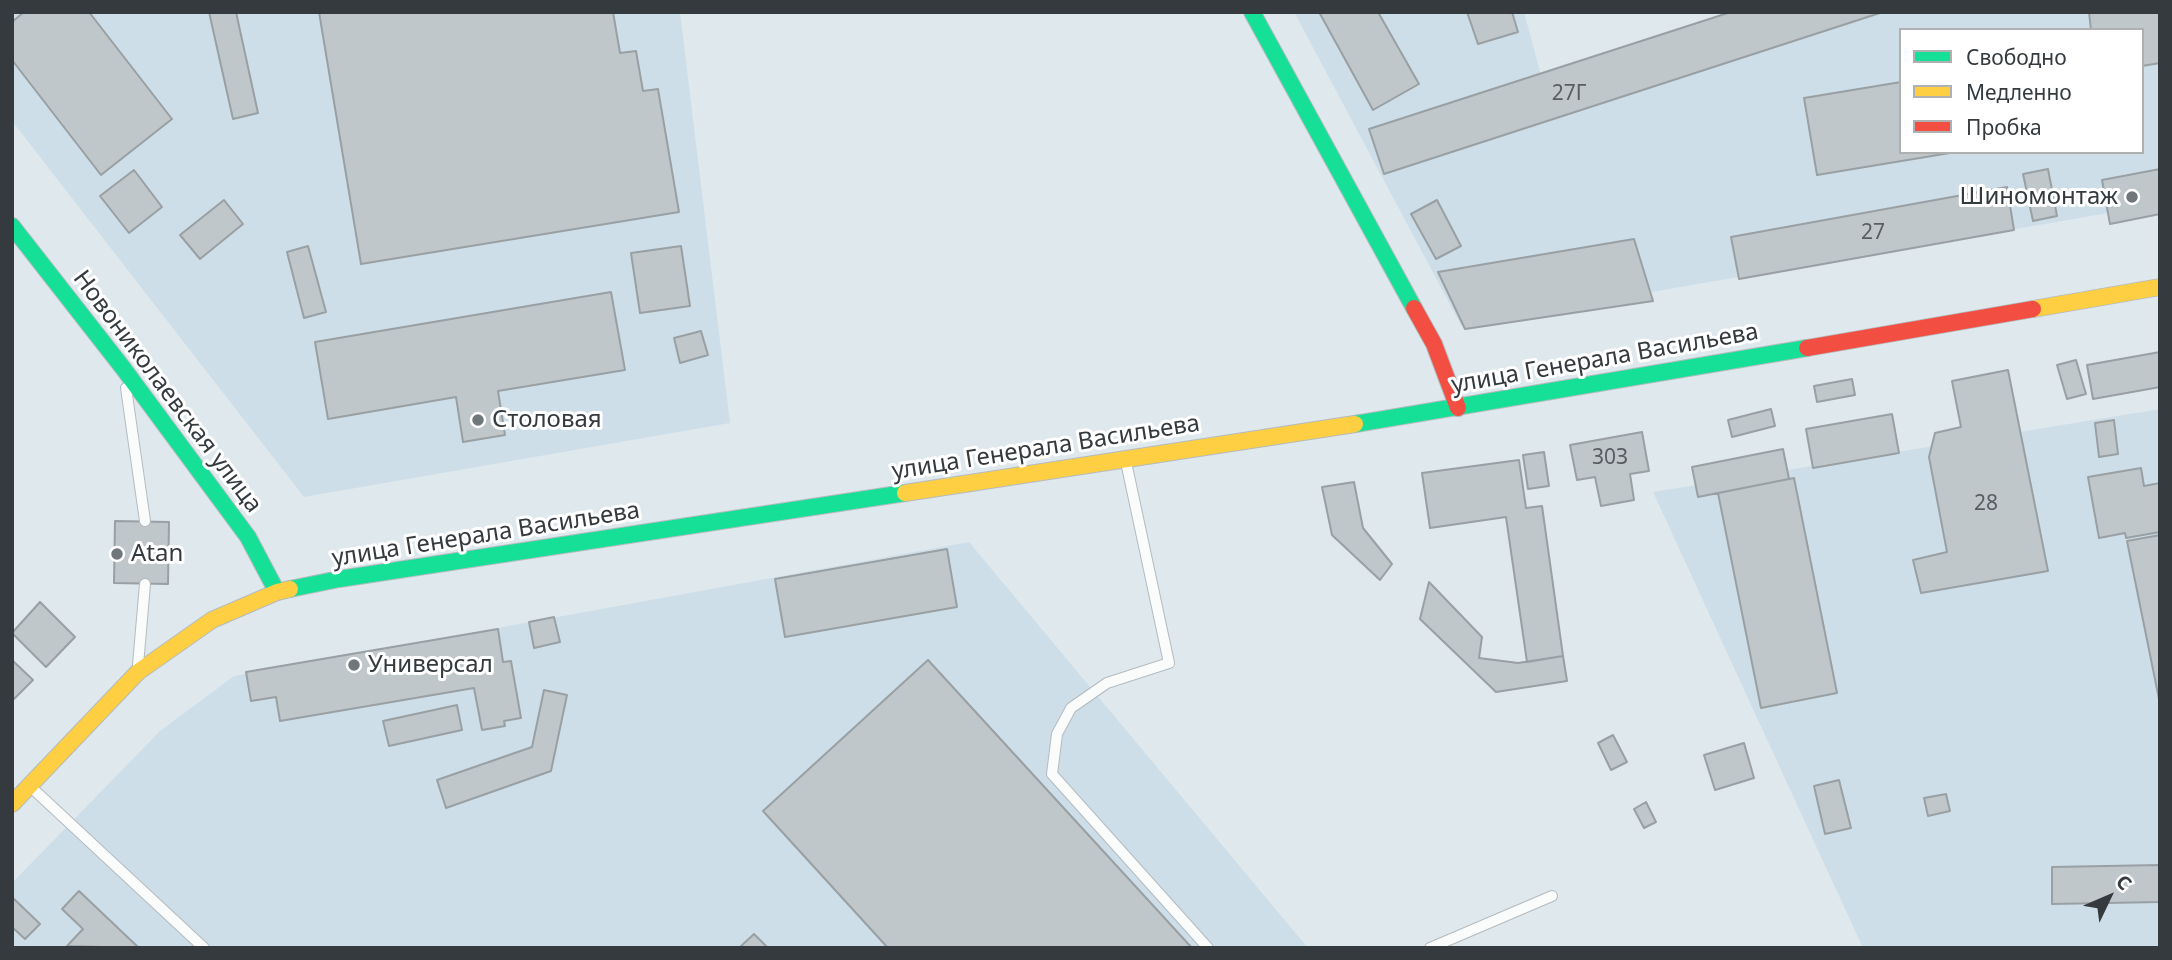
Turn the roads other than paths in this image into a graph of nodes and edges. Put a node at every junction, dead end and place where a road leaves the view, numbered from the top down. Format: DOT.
graph roads {
  1 [pos="1252,12"];
  2 [pos="12,226"];
  3 [pos="2160,287"];
  4 [pos="123,368"];
  5 [pos="1458,408"];
  6 [pos="1125,459"];
  7 [pos="145,521"];
  8 [pos="145,584"];
  9 [pos="277,592"];
  10 [pos="138,673"];
  11 [pos="30,786"];
  12 [pos="12,804"];
  13 [pos="1552,896"];
  14 [pos="204,948"];
  15 [pos="1209,948"];
  16 [pos="1430,948"];
  1 -- 5 [label="main road"];
  2 -- 4 [label="main road, Новониколаевская улица"];
  3 -- 5 [label="main road, улица Генерала Васильева"];
  4 -- 7 [label="lane"];
  4 -- 9 [label="main road, Новониколаевская улица"];
  5 -- 6 [label="main road, улица Генерала Васильева"];
  6 -- 9 [label="main road, улица Генерала Васильева"];
  6 -- 15 [label="lane"];
  8 -- 10 [label="lane"];
  9 -- 10 [label="main road, улица Генерала Васильева"];
  10 -- 11 [label="main road, улица Генерала Васильева"];
  11 -- 12 [label="main road, улица Генерала Васильева"];
  11 -- 14 [label="lane"];
  13 -- 16 [label="lane"];
}
